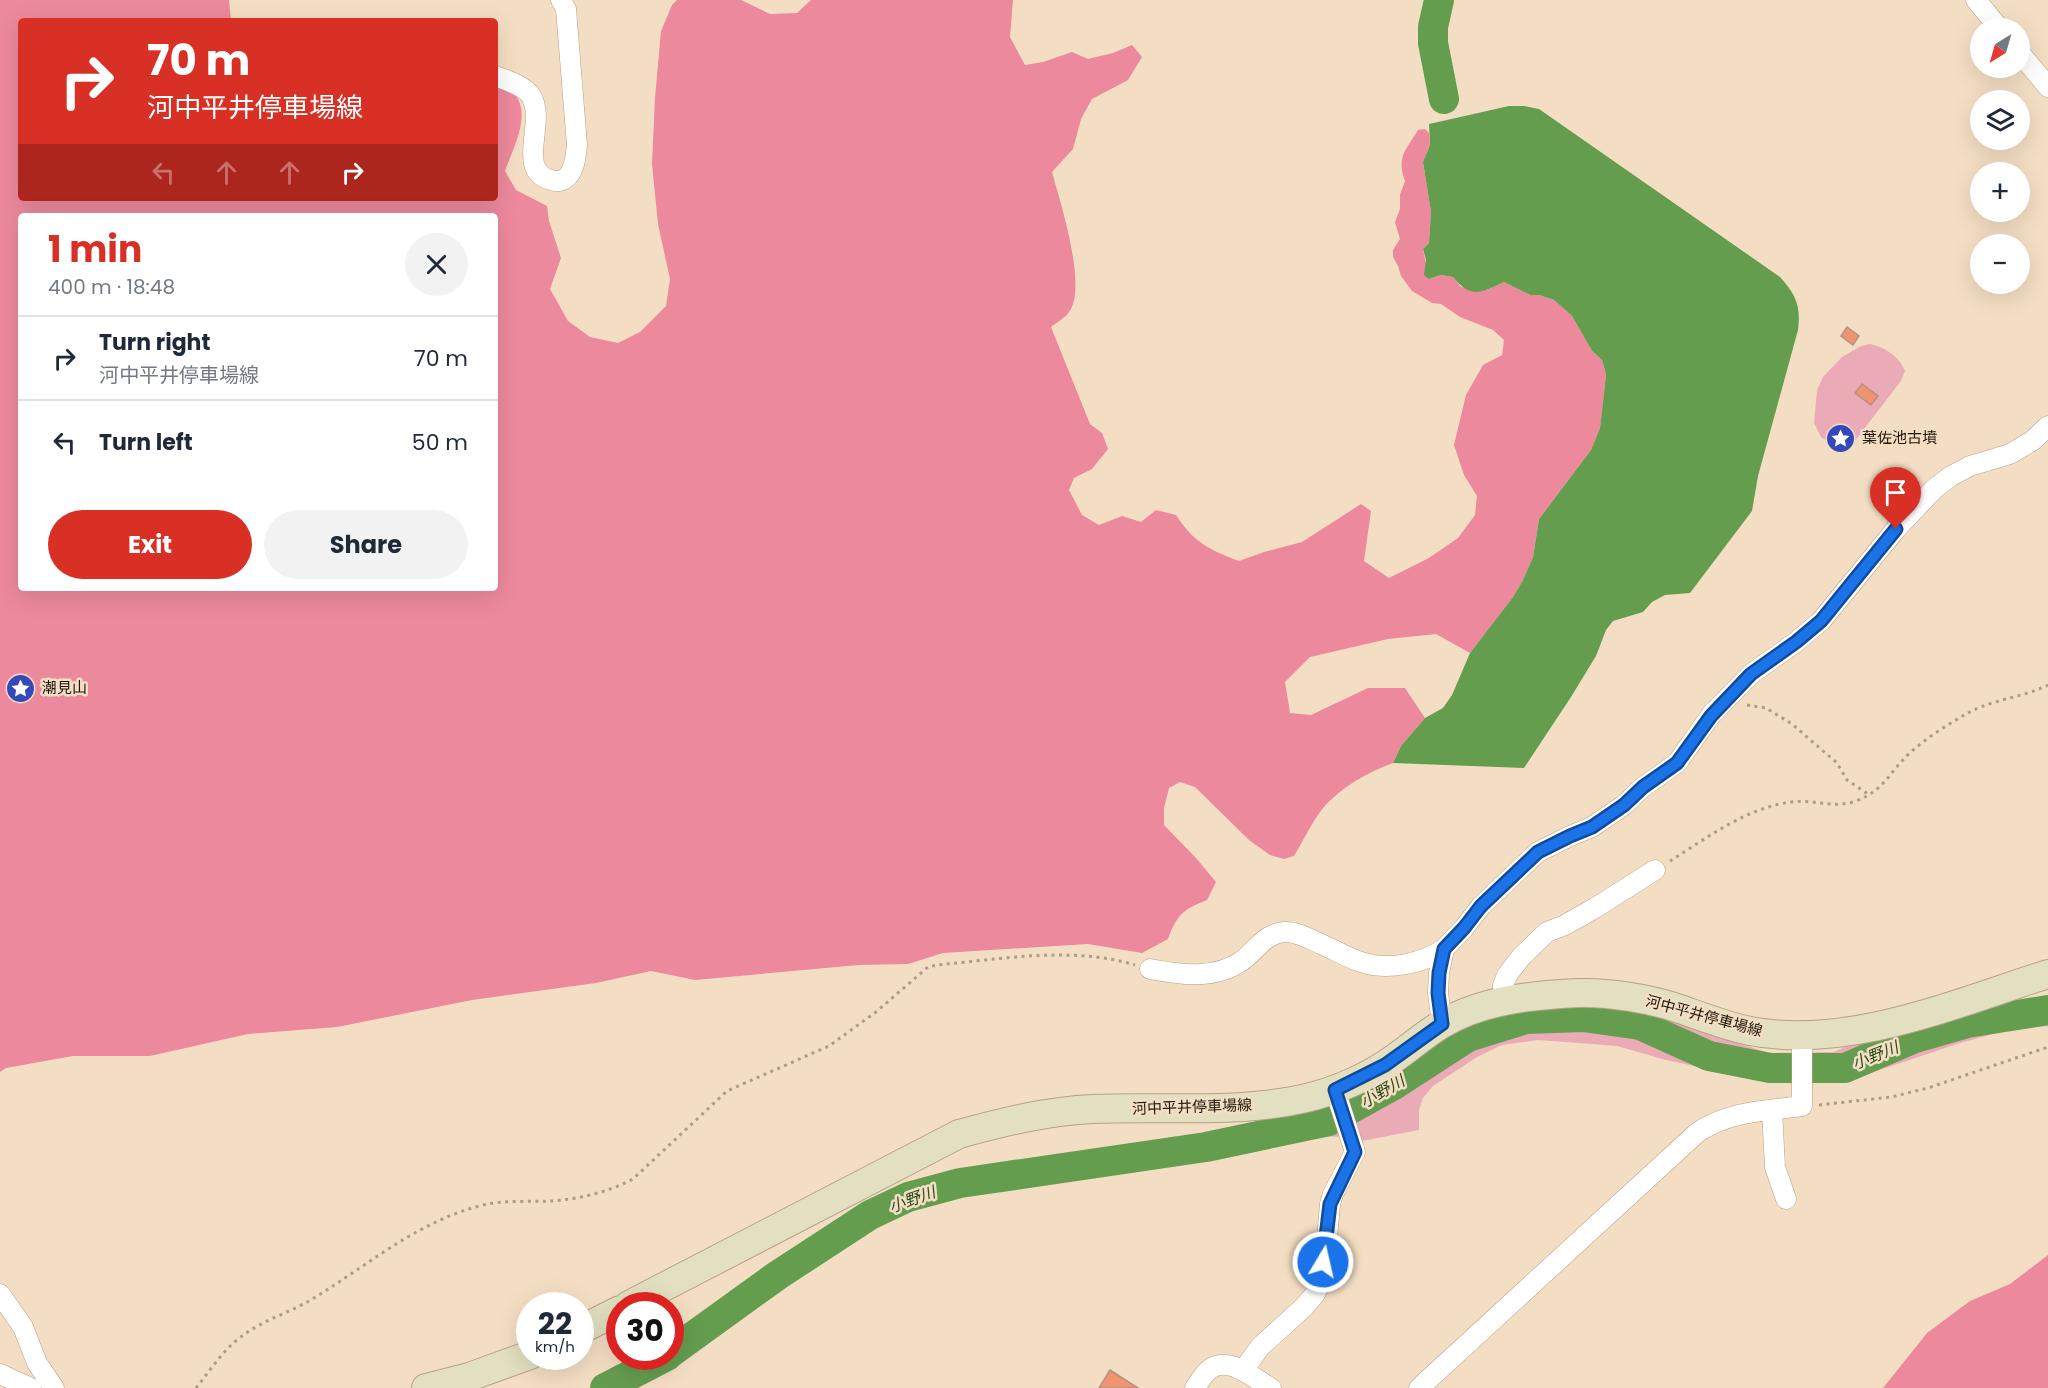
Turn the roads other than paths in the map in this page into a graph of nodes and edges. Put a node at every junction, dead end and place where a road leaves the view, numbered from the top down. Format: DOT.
graph roads {
  1 [pos="561,0"];
  2 [pos="1976,0"];
  3 [pos="1991,18"];
  4 [pos="2030,65"];
  5 [pos="498,77"];
  6 [pos="2048,87"];
  7 [pos="2048,426"];
  8 [pos="1655,870"];
  9 [pos="1444,949"];
  10 [pos="1150,969"];
  11 [pos="2048,974"];
  12 [pos="1507,1000"];
  13 [pos="1442,1024"];
  14 [pos="1802,1043"];
  15 [pos="1337,1095"];
  16 [pos="1772,1110"];
  17 [pos="1786,1199"];
  18 [pos="654,1292"];
  19 [pos="0,1294"];
  20 [pos="516,1360"];
  21 [pos="1244,1370"];
  22 [pos="0,1374"];
  23 [pos="31,1388"];
  24 [pos="54,1388"];
  25 [pos="426,1388"];
  26 [pos="1195,1388"];
  27 [pos="1271,1388"];
  28 [pos="1419,1388"];
  1 -- 5 [label="street"];
  2 -- 3 [label="street"];
  4 -- 6 [label="street"];
  7 -- 9 [label="street"];
  8 -- 12 [label="street"];
  9 -- 10 [label="street"];
  9 -- 13 [label="street"];
  11 -- 14 [label="main road, 河中平井停車場線"];
  12 -- 13 [label="main road, 河中平井停車場線"];
  12 -- 14 [label="main road, 河中平井停車場線"];
  13 -- 15 [label="main road, 河中平井停車場線"];
  14 -- 16 [label="street"];
  15 -- 18 [label="main road, 河中平井停車場線"];
  15 -- 21 [label="street"];
  16 -- 17 [label="street"];
  16 -- 28 [label="street"];
  19 -- 24 [label="street"];
  20 -- 25 [label="main road"];
  21 -- 26 [label="street"];
  21 -- 27 [label="street"];
  22 -- 23 [label="street"];
}
